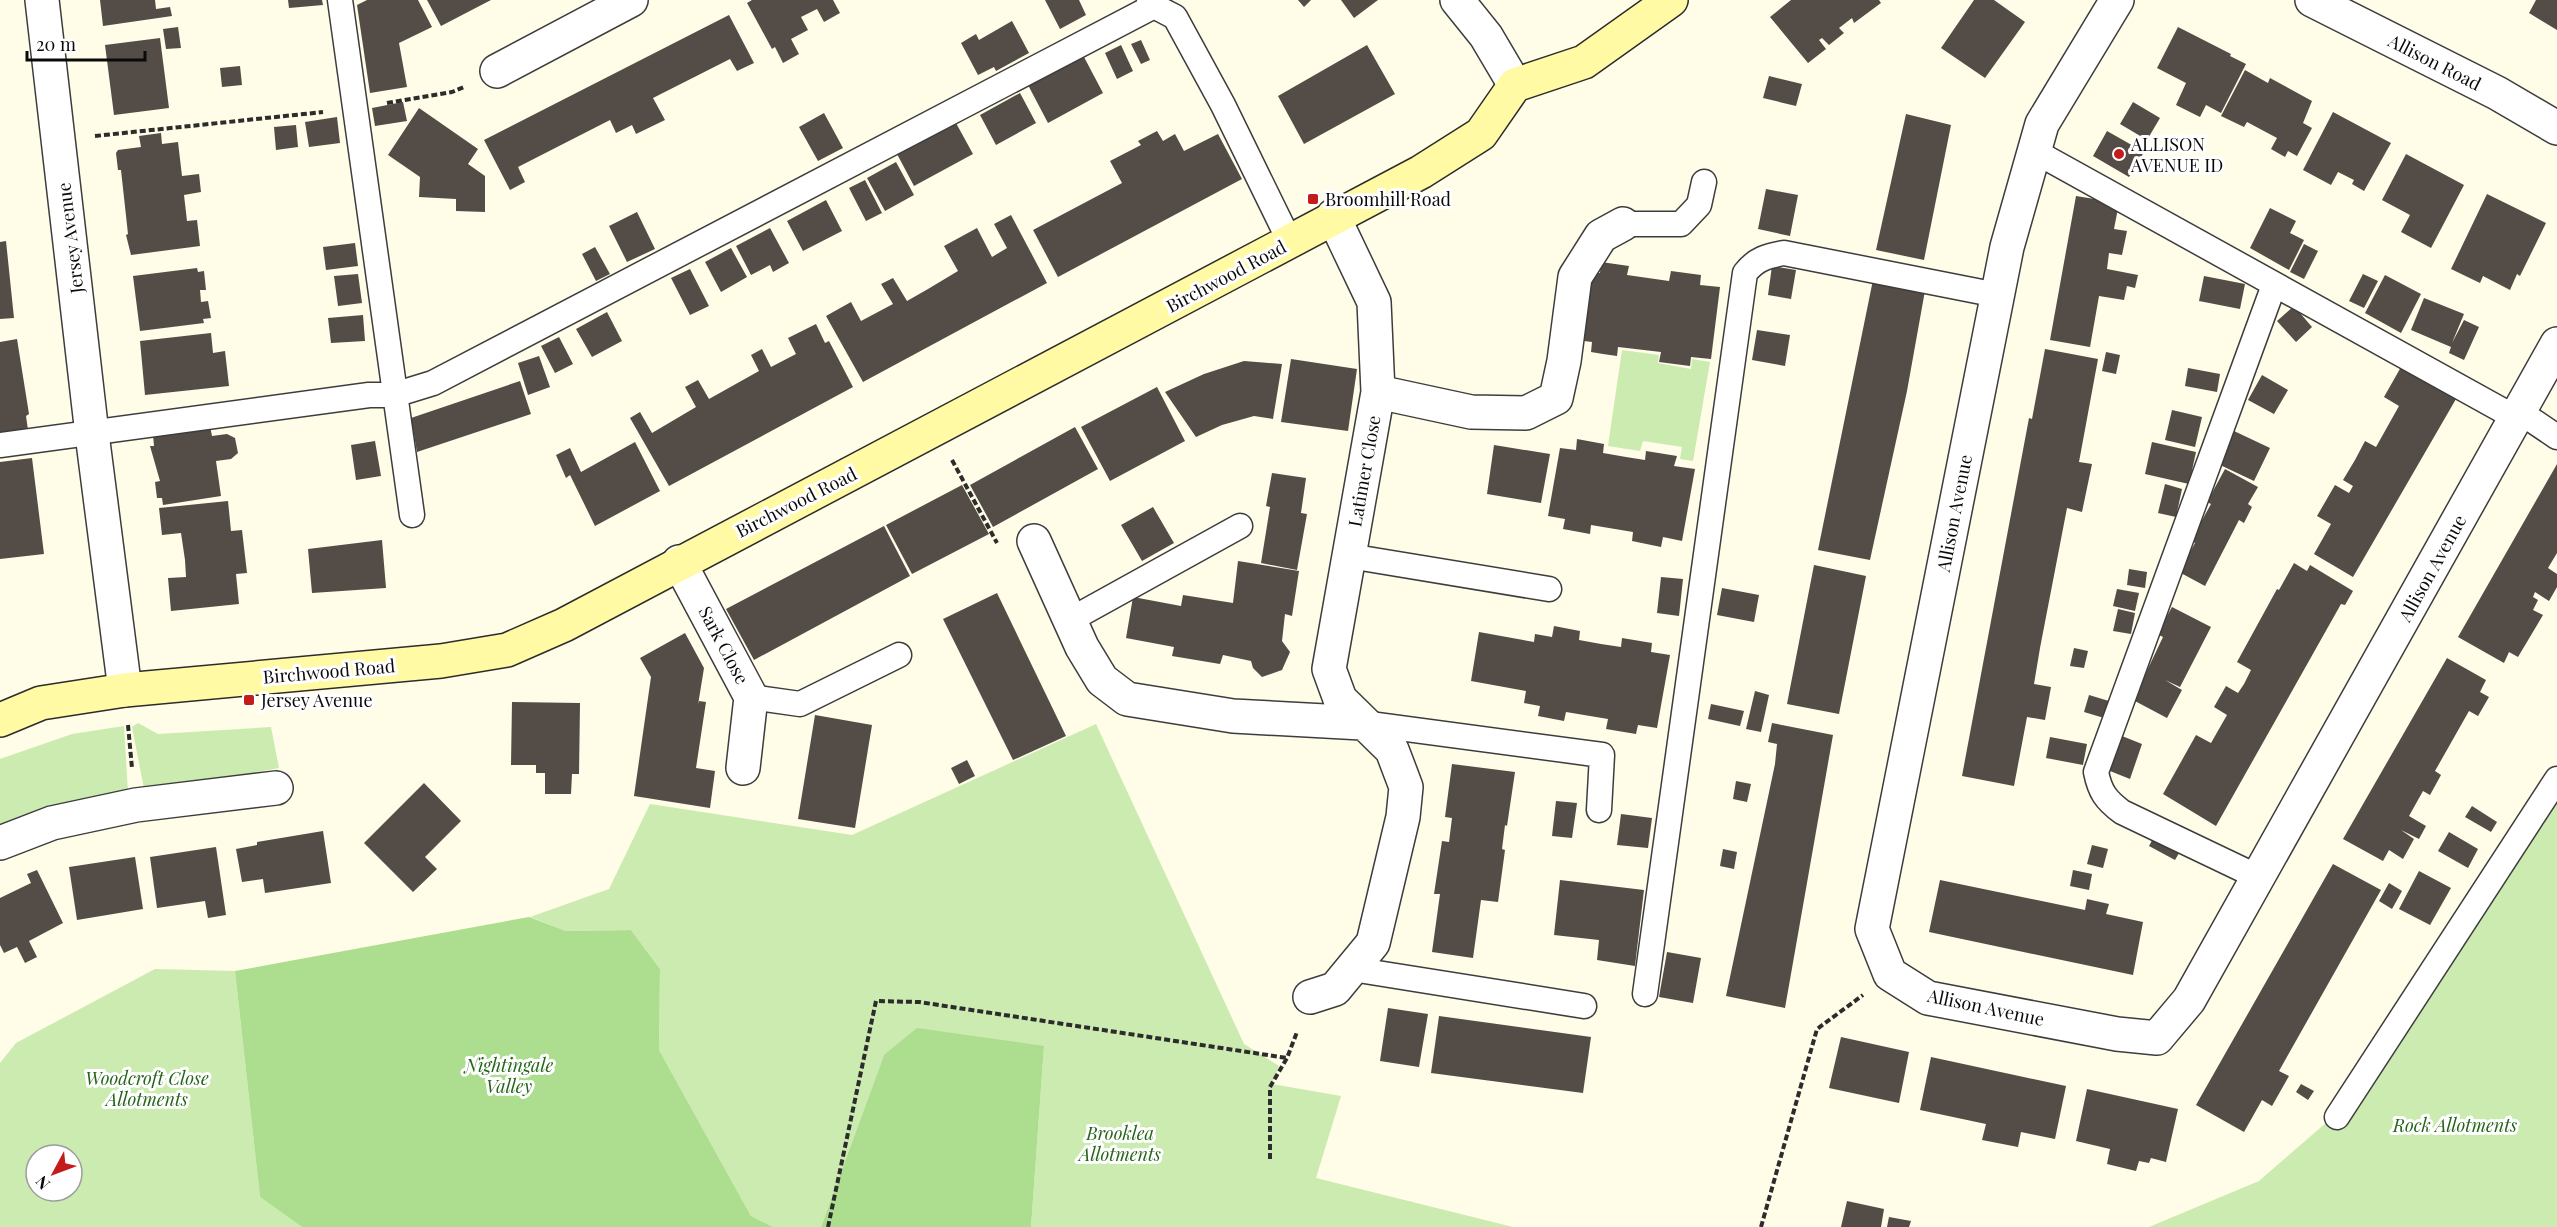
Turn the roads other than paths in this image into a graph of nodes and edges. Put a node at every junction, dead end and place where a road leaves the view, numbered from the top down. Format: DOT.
graph roads {
  1 [pos="42,0"];
  2 [pos="340,0"];
  3 [pos="631,0"];
  4 [pos="1456,0"];
  5 [pos="1671,0"];
  6 [pos="2117,0"];
  7 [pos="2312,0"];
  8 [pos="1151,3"];
  9 [pos="497,71"];
  10 [pos="1515,85"];
  11 [pos="2557,128"];
  12 [pos="2034,151"];
  13 [pos="1704,182"];
  14 [pos="1333,216"];
  15 [pos="1623,224"];
  16 [pos="1290,242"];
  17 [pos="2274,285"];
  18 [pos="1997,295"];
  19 [pos="2557,344"];
  20 [pos="1378,392"];
  21 [pos="394,395"];
  22 [pos="2518,415"];
  23 [pos="92,434"];
  24 [pos="2557,437"];
  25 [pos="0,445"];
  26 [pos="412,515"];
  27 [pos="1240,526"];
  28 [pos="1034,541"];
  29 [pos="1349,556"];
  30 [pos="679,562"];
  31 [pos="1550,589"];
  32 [pos="1070,620"];
  33 [pos="899,655"];
  34 [pos="125,690"];
  35 [pos="751,697"];
  36 [pos="0,720"];
  37 [pos="1362,723"];
  38 [pos="744,768"];
  39 [pos="2557,779"];
  40 [pos="276,788"];
  41 [pos="1599,810"];
  42 [pos="0,843"];
  43 [pos="2258,877"];
  44 [pos="1352,969"];
  45 [pos="1645,994"];
  46 [pos="1310,997"];
  47 [pos="1584,1006"];
  48 [pos="2337,1117"];
  1 -- 23 [label="street, Jersey Avenue"];
  2 -- 21 [label="lane"];
  3 -- 9 [label="street"];
  4 -- 10 [label="street"];
  5 -- 10 [label="street"];
  6 -- 12 [label="street, Allison Avenue"];
  7 -- 11 [label="street, Allison Road"];
  8 -- 16 [label="lane"];
  8 -- 21 [label="lane"];
  10 -- 14 [label="street, Birchwood Road"];
  12 -- 17 [label="lane"];
  12 -- 18 [label="street, Allison Avenue"];
  13 -- 15 [label="lane"];
  14 -- 16 [label="street, Birchwood Road"];
  14 -- 20 [label="street, Latimer Close"];
  15 -- 20 [label="street"];
  16 -- 30 [label="street, Birchwood Road"];
  17 -- 22 [label="lane"];
  17 -- 43 [label="lane"];
  18 -- 43 [label="street, Allison Avenue"];
  18 -- 45 [label="lane"];
  19 -- 22 [label="street, Allison Avenue"];
  20 -- 29 [label="street, Latimer Close"];
  21 -- 23 [label="lane"];
  21 -- 26 [label="lane"];
  22 -- 24 [label="lane"];
  22 -- 43 [label="street, Allison Avenue"];
  23 -- 25 [label="lane"];
  23 -- 34 [label="street, Jersey Avenue"];
  27 -- 32 [label="lane"];
  28 -- 32 [label="street"];
  29 -- 31 [label="lane"];
  29 -- 37 [label="street, Latimer Close"];
  30 -- 34 [label="street, Birchwood Road"];
  30 -- 35 [label="street, Sark Close"];
  32 -- 37 [label="street"];
  33 -- 35 [label="lane"];
  34 -- 36 [label="street, Birchwood Road"];
  35 -- 38 [label="street, Sark Close"];
  37 -- 41 [label="lane"];
  37 -- 44 [label="street, Latimer Close"];
  39 -- 48 [label="lane"];
  40 -- 42 [label="street"];
  44 -- 46 [label="street, Latimer Close"];
  44 -- 47 [label="lane"];
}
